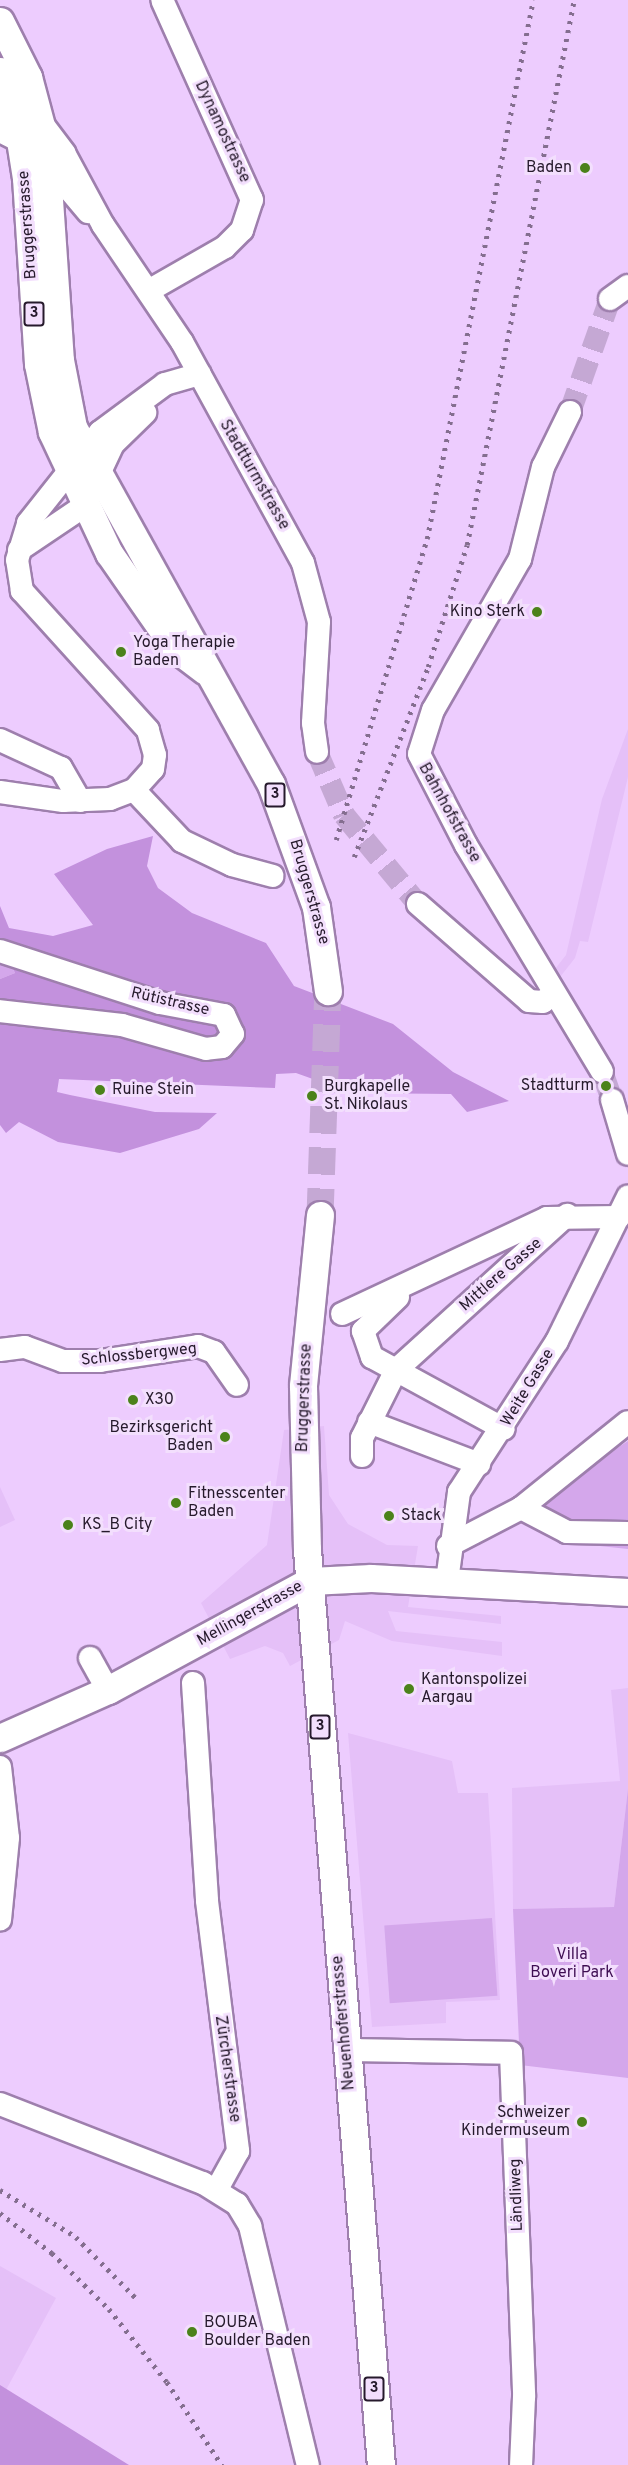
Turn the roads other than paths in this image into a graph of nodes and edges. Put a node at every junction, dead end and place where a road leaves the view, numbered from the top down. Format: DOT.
graph roads {
  1 [pos="162,0"];
  2 [pos="0,21"];
  3 [pos="1,75"];
  4 [pos="13,125"];
  5 [pos="46,160"];
  6 [pos="103,225"];
  7 [pos="150,290"];
  8 [pos="200,374"];
  9 [pos="570,412"];
  10 [pos="83,468"];
  11 [pos="84,506"];
  12 [pos="19,550"];
  13 [pos="205,671"];
  14 [pos="0,740"];
  15 [pos="317,752"];
  16 [pos="134,790"];
  17 [pos="0,792"];
  18 [pos="80,801"];
  19 [pos="273,876"];
  20 [pos="418,904"];
  21 [pos="0,951"];
  22 [pos="328,991"];
  23 [pos="554,993"];
  24 [pos="0,1011"];
  25 [pos="602,1071"];
  26 [pos="612,1100"];
  27 [pos="627,1146"];
  28 [pos="624,1207"];
  29 [pos="320,1215"];
  30 [pos="567,1215"];
  31 [pos="406,1288"];
  32 [pos="342,1314"];
  33 [pos="0,1350"];
  34 [pos="396,1371"];
  35 [pos="237,1385"];
  36 [pos="369,1422"];
  37 [pos="628,1422"];
  38 [pos="504,1429"];
  39 [pos="362,1456"];
  40 [pos="479,1464"];
  41 [pos="521,1508"];
  42 [pos="628,1533"];
  43 [pos="448,1546"];
  44 [pos="310,1581"];
  45 [pos="447,1581"];
  46 [pos="628,1592"];
  47 [pos="90,1658"];
  48 [pos="194,1683"];
  49 [pos="108,1690"];
  50 [pos="0,1738"];
  51 [pos="0,1767"];
  52 [pos="0,1920"];
  53 [pos="348,2050"];
  54 [pos="0,2104"];
  55 [pos="217,2189"];
  56 [pos="308,2465"];
  57 [pos="381,2465"];
  58 [pos="521,2465"];
  1 -- 7 [label="street, Dynamostrasse"];
  2 -- 4 [label="main road, Bruggerstrasse / 3"];
  3 -- 4 [label="main road, Bruggerstrasse / 3"];
  4 -- 5 [label="main road, Bruggerstrasse / 3"];
  4 -- 6 [label="street, Stadtturmstrasse"];
  4 -- 10 [label="main road, Bruggerstrasse / 3"];
  5 -- 6 [label="street, Stadtturmstrasse"];
  5 -- 10 [label="main road, Bruggerstrasse / 3"];
  6 -- 7 [label="street, Stadtturmstrasse"];
  7 -- 8 [label="street, Stadtturmstrasse"];
  8 -- 10 [label="street"];
  8 -- 15 [label="street, Stadtturmstrasse"];
  9 -- 23 [label="street, Bahnhofstrasse"];
  10 -- 11 [label="main road, Bruggerstrasse / 3"];
  10 -- 12 [label="street"];
  10 -- 13 [label="main road, Bruggerstrasse / 3"];
  11 -- 12 [label="street"];
  11 -- 13 [label="main road, Bruggerstrasse / 3"];
  12 -- 16 [label="street"];
  13 -- 22 [label="main road, Bruggerstrasse / 3"];
  14 -- 18 [label="street"];
  16 -- 18 [label="street"];
  16 -- 19 [label="street"];
  17 -- 18 [label="street"];
  20 -- 23 [label="street"];
  21 -- 24 [label="street, Rütistrasse"];
  23 -- 25 [label="street, Bahnhofstrasse"];
  26 -- 27 [label="street"];
  28 -- 30 [label="street"];
  28 -- 38 [label="street, Weite Gasse"];
  29 -- 44 [label="main road, Bruggerstrasse / 3"];
  30 -- 31 [label="street"];
  30 -- 34 [label="street, Mittlere Gasse"];
  31 -- 32 [label="street"];
  31 -- 34 [label="street"];
  33 -- 35 [label="street, Schlossbergweg"];
  34 -- 36 [label="street, Mittlere Gasse"];
  34 -- 38 [label="street"];
  36 -- 39 [label="street, Mittlere Gasse"];
  36 -- 40 [label="street"];
  37 -- 41 [label="street"];
  38 -- 40 [label="street, Weite Gasse"];
  40 -- 43 [label="street, Weite Gasse"];
  41 -- 42 [label="street"];
  41 -- 43 [label="street"];
  43 -- 45 [label="street, Weite Gasse"];
  44 -- 45 [label="main road, Mellingerstrasse"];
  44 -- 49 [label="main road, Mellingerstrasse"];
  44 -- 53 [label="main road, Neuenhoferstrasse / 3"];
  45 -- 46 [label="main road, Mellingerstrasse"];
  47 -- 49 [label="street"];
  48 -- 55 [label="street, Zürcherstrasse"];
  49 -- 50 [label="main road, Mellingerstrasse"];
  51 -- 52 [label="street"];
  53 -- 57 [label="main road, Neuenhoferstrasse / 3"];
  53 -- 58 [label="street, Ländliweg"];
  54 -- 55 [label="street"];
  55 -- 56 [label="street"];
}
